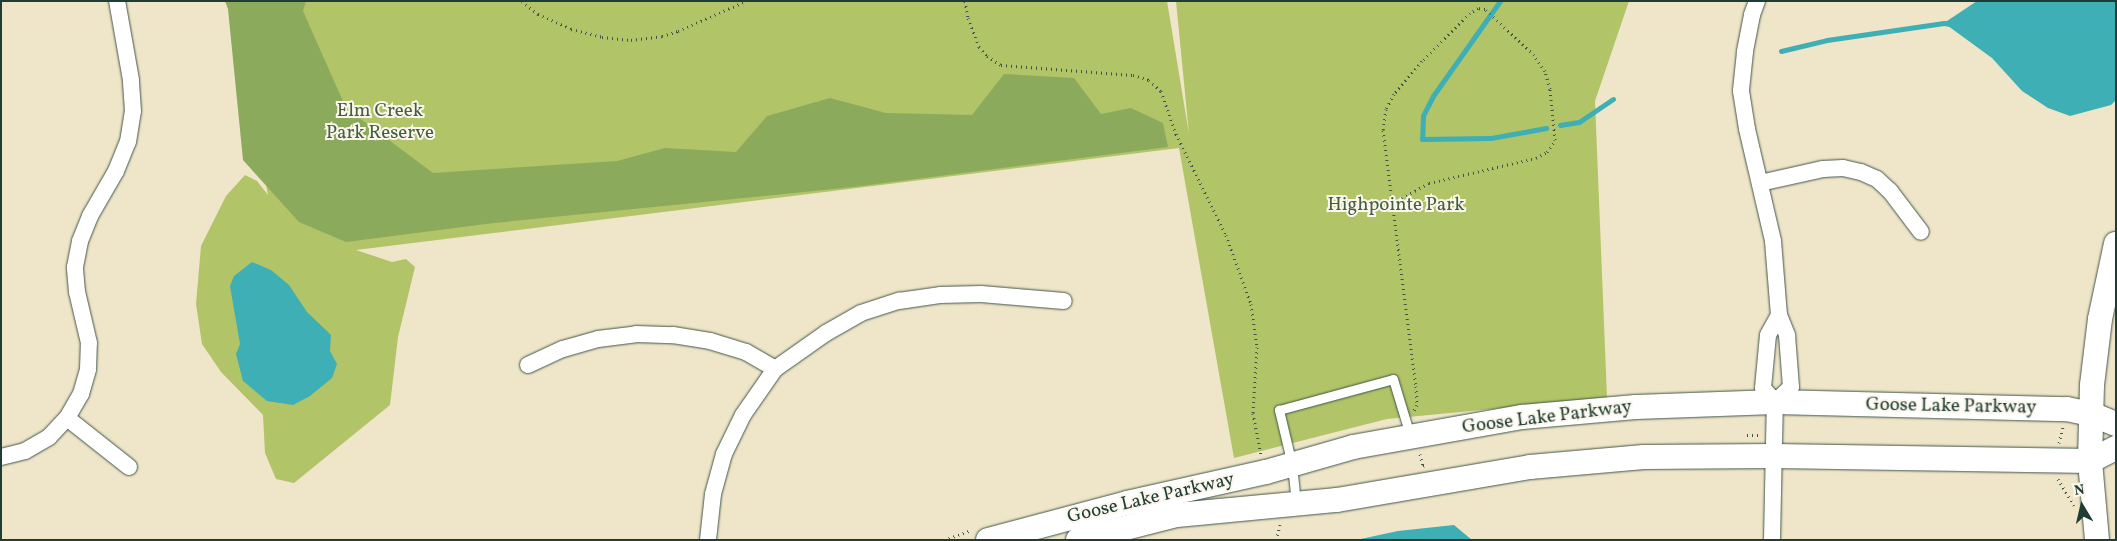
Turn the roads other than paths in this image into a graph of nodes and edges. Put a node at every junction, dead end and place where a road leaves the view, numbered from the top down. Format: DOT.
graph roads {
  1 [pos="117,1"];
  2 [pos="1757,1"];
  3 [pos="1760,184"];
  4 [pos="1921,232"];
  5 [pos="2116,244"];
  6 [pos="1064,301"];
  7 [pos="1779,315"];
  8 [pos="528,365"];
  9 [pos="775,369"];
  10 [pos="1775,402"];
  11 [pos="2091,414"];
  12 [pos="67,418"];
  13 [pos="2116,424"];
  14 [pos="1408,427"];
  15 [pos="2116,448"];
  16 [pos="1290,456"];
  17 [pos="1774,456"];
  18 [pos="1,457"];
  19 [pos="2090,461"];
  20 [pos="129,467"];
  21 [pos="1289,512"];
  22 [pos="984,534"];
  23 [pos="708,540"];
  24 [pos="1078,540"];
  25 [pos="1772,540"];
  26 [pos="2097,540"];
  1 -- 12 [label="street"];
  2 -- 3 [label="street"];
  3 -- 4 [label="street"];
  3 -- 7 [label="street"];
  5 -- 11 [label="street"];
  6 -- 9 [label="street"];
  7 -- 10 [label="street"];
  7 -- 10 [label="street"];
  8 -- 9 [label="street"];
  9 -- 23 [label="street"];
  10 -- 11 [label="street, Goose Lake Parkway"];
  10 -- 14 [label="street, Goose Lake Parkway"];
  10 -- 17 [label="street"];
  11 -- 13 [label="street, Goose Lake Parkway"];
  11 -- 19 [label="street"];
  12 -- 18 [label="street"];
  12 -- 20 [label="street"];
  14 -- 16 [label="street, Goose Lake Parkway"];
  14 -- 16 [label="lane"];
  15 -- 19 [label="street, Goose Lake Parkway"];
  16 -- 21 [label="lane"];
  16 -- 22 [label="street, Goose Lake Parkway"];
  17 -- 19 [label="street, Goose Lake Parkway"];
  17 -- 21 [label="street, Goose Lake Parkway"];
  17 -- 25 [label="street"];
  19 -- 26 [label="street"];
  21 -- 24 [label="street, Goose Lake Parkway"];
}
